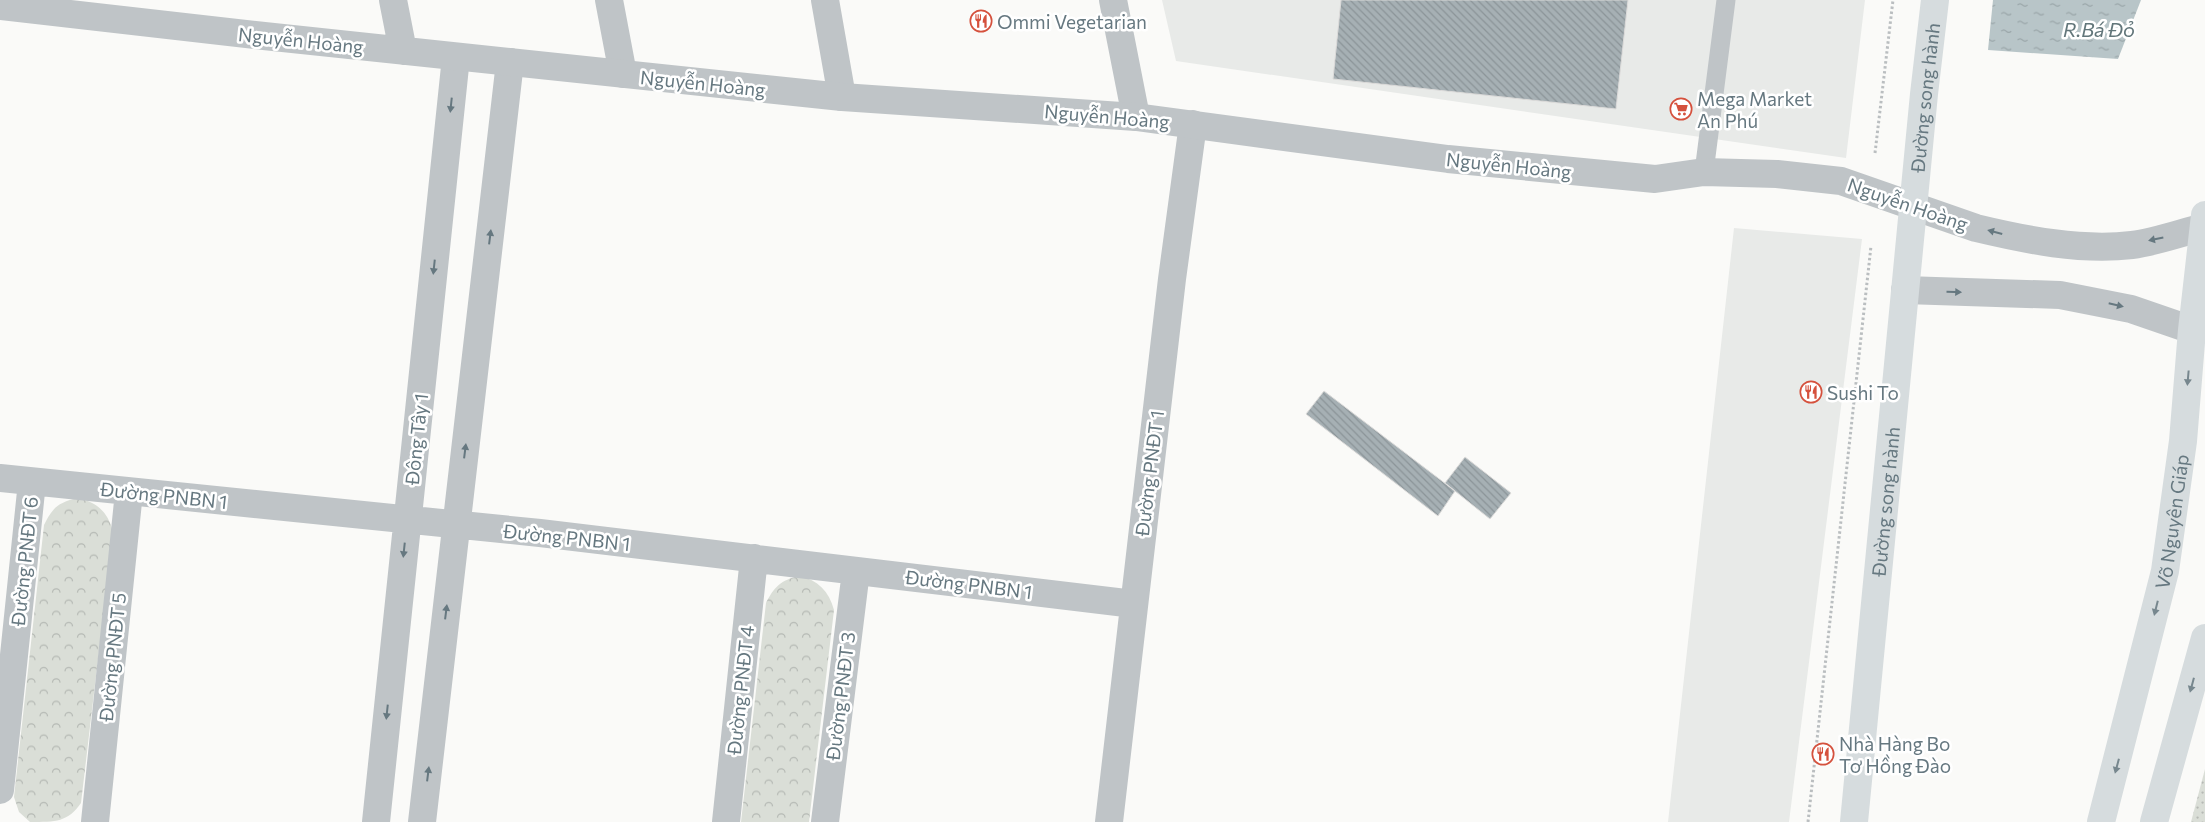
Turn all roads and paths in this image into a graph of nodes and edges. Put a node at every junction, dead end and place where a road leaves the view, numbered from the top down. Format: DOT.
graph roads {
  1 [pos="393,0"];
  2 [pos="609,0"];
  3 [pos="825,0"];
  4 [pos="1113,0"];
  5 [pos="1726,0"];
  6 [pos="1893,0"];
  7 [pos="1936,0"];
  8 [pos="0,6"];
  9 [pos="403,51"];
  10 [pos="456,56"];
  11 [pos="510,62"];
  12 [pos="623,74"];
  13 [pos="842,97"];
  14 [pos="1136,117"];
  15 [pos="1193,124"];
  16 [pos="1875,153"];
  17 [pos="1704,172"];
  18 [pos="1913,205"];
  19 [pos="2204,221"];
  20 [pos="1871,246"];
  21 [pos="1905,290"];
  22 [pos="2192,330"];
  23 [pos="0,478"];
  24 [pos="32,482"];
  25 [pos="129,492"];
  26 [pos="407,519"];
  27 [pos="457,525"];
  28 [pos="754,558"];
  29 [pos="856,571"];
  30 [pos="1134,604"];
  31 [pos="2205,638"];
  32 [pos="0,790"];
  33 [pos="95,822"];
  34 [pos="376,822"];
  35 [pos="422,822"];
  36 [pos="726,822"];
  37 [pos="824,822"];
  38 [pos="1110,822"];
  39 [pos="1808,822"];
  40 [pos="1854,822"];
  41 [pos="2102,822"];
  42 [pos="2154,822"];
  1 -- 9 [label="street"];
  2 -- 12 [label="street"];
  3 -- 13 [label="street"];
  4 -- 14 [label="street"];
  5 -- 17 [label="lane"];
  6 -- 16 [label="path"];
  7 -- 18 [label="main road, Đường song hành"];
  8 -- 9 [label="street, Nguyễn Hoàng"];
  9 -- 10 [label="street, Nguyễn Hoàng"];
  10 -- 11 [label="street, Nguyễn Hoàng"];
  10 -- 26 [label="street, Đông Tây 1, one-way"];
  11 -- 12 [label="street, Nguyễn Hoàng"];
  27 -- 11 [label="street, one-way"];
  12 -- 13 [label="street, Nguyễn Hoàng"];
  13 -- 14 [label="street, Nguyễn Hoàng"];
  14 -- 15 [label="street, Nguyễn Hoàng"];
  15 -- 17 [label="street, Nguyễn Hoàng"];
  15 -- 30 [label="street, Đường PNĐT 1"];
  17 -- 18 [label="street, Nguyễn Hoàng"];
  19 -- 18 [label="street, Nguyễn Hoàng, one-way"];
  18 -- 21 [label="main road, Đường song hành"];
  19 -- 22 [label="main road, Võ Nguyên Giáp"];
  20 -- 39 [label="path"];
  21 -- 22 [label="street, one-way"];
  21 -- 40 [label="main road, Đường song hành"];
  22 -- 41 [label="main road, Võ Nguyên Giáp, one-way"];
  23 -- 24 [label="street, Đường PNBN 1"];
  24 -- 25 [label="street, Đường PNBN 1"];
  24 -- 32 [label="street, Đường PNĐT 6"];
  25 -- 26 [label="street, Đường PNBN 1"];
  25 -- 33 [label="street, Đường PNĐT 5"];
  26 -- 27 [label="street, Đường PNBN 1"];
  26 -- 34 [label="street, Đông Tây 1, one-way"];
  27 -- 28 [label="street, Đường PNBN 1"];
  35 -- 27 [label="street, one-way"];
  28 -- 29 [label="street, Đường PNBN 1"];
  28 -- 36 [label="street, Đường PNĐT 4"];
  29 -- 30 [label="street, Đường PNBN 1"];
  29 -- 37 [label="street, Đường PNĐT 3"];
  30 -- 38 [label="street, Đường PNĐT 1"];
  31 -- 42 [label="main road, one-way"];
}
